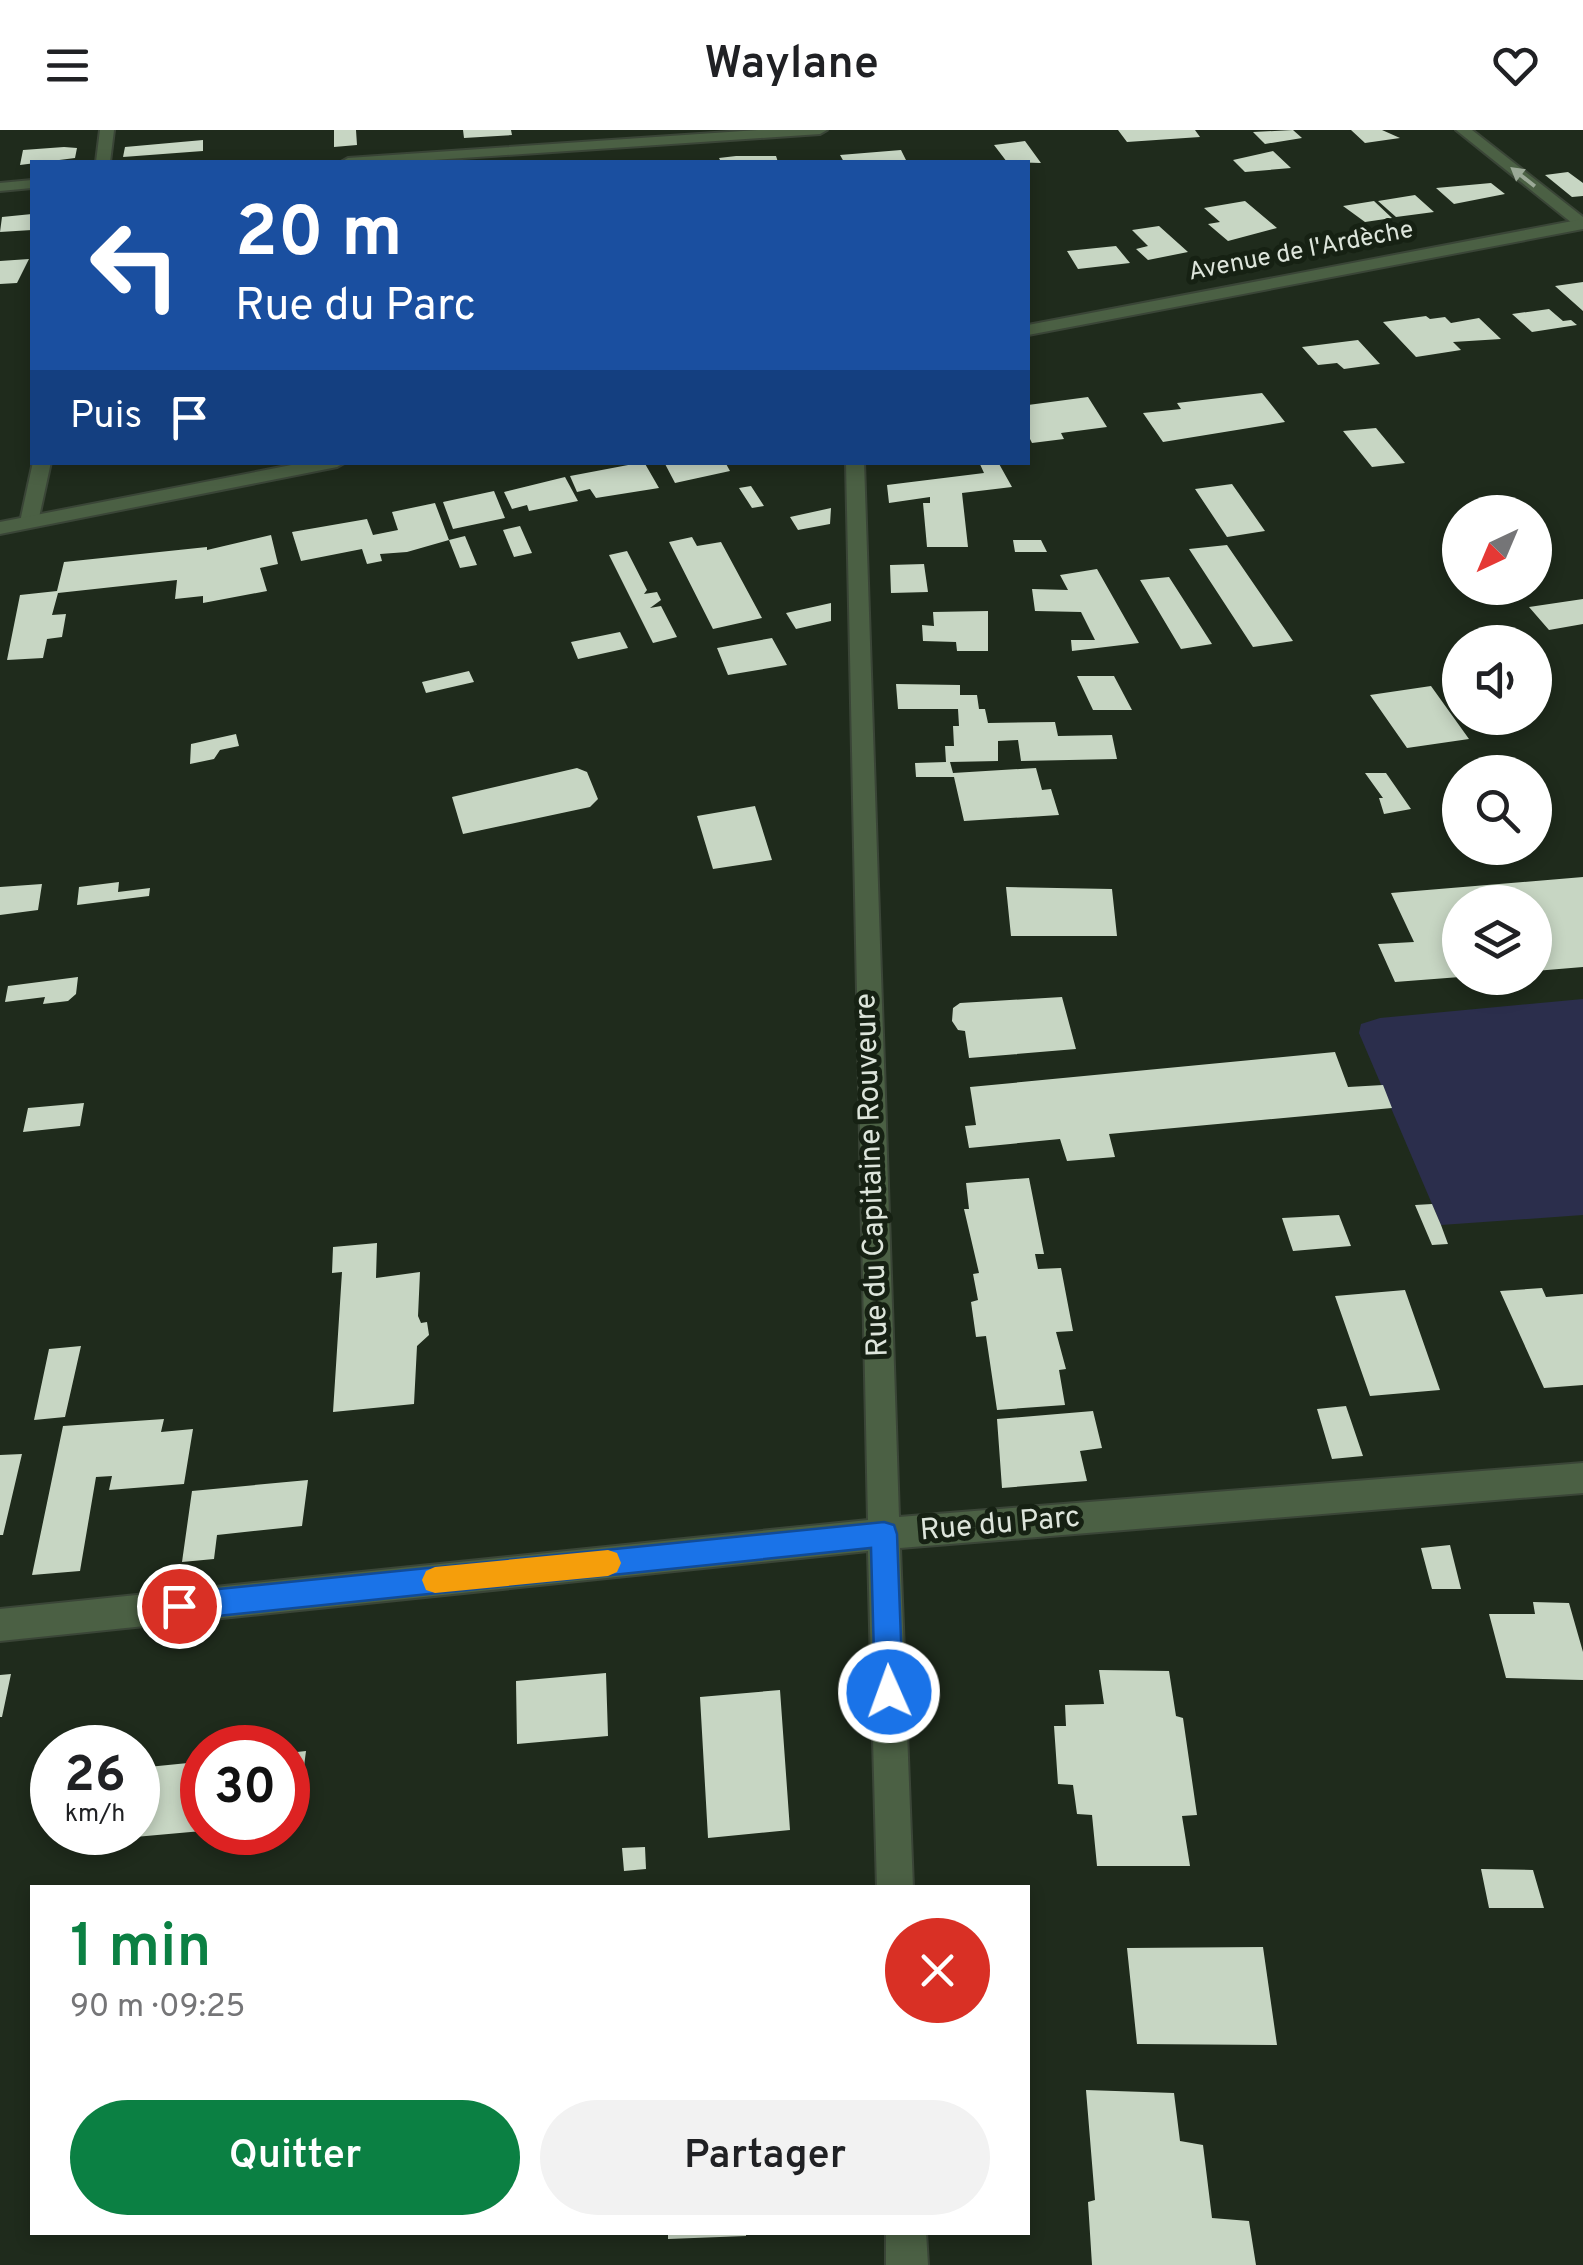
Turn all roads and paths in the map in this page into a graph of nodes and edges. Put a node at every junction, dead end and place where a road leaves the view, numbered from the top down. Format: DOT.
graph roads {
  1 [pos="106,130"];
  2 [pos="820,130"];
  3 [pos="1463,130"];
  4 [pos="103,160"];
  5 [pos="378,160"];
  6 [pos="30,184"];
  7 [pos="0,186"];
  8 [pos="1583,224"];
  9 [pos="1030,330"];
  10 [pos="41,465"];
  11 [pos="322,465"];
  12 [pos="855,465"];
  13 [pos="29,522"];
  14 [pos="0,528"];
  15 [pos="1583,1478"];
  16 [pos="884,1534"];
  17 [pos="0,1625"];
  18 [pos="895,1885"];
  19 [pos="906,2235"];
  20 [pos="906,2265"];
  1 -- 4 [label="street"];
  2 -- 5 [label="street"];
  8 -- 3 [label="street, one-way"];
  6 -- 7 [label="street"];
  8 -- 9 [label="street, Avenue de l'Ardèche"];
  10 -- 13 [label="street"];
  11 -- 13 [label="street"];
  12 -- 16 [label="street, Rue du Capitaine Rouveure"];
  13 -- 14 [label="street"];
  15 -- 16 [label="street, Rue du Parc"];
  16 -- 17 [label="street, Rue du Parc"];
  16 -- 18 [label="street, Rue du Capitaine Rouveure"];
  19 -- 20 [label="street"];
}
